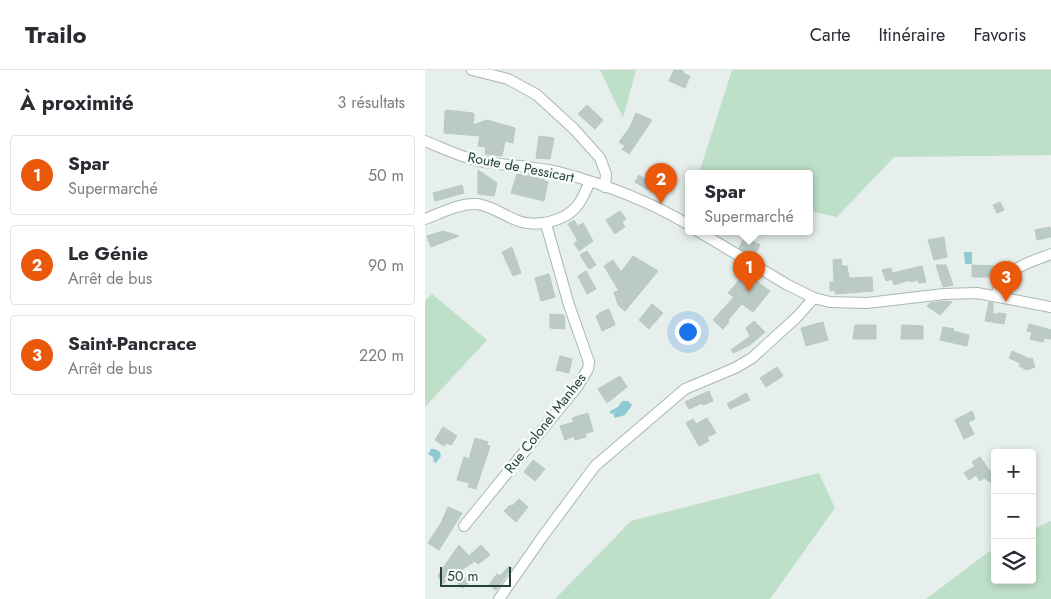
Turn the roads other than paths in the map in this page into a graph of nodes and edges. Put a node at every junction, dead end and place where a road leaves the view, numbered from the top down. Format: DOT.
graph roads {
  1 [pos="472,70"];
  2 [pos="425,141"];
  3 [pos="590,182"];
  4 [pos="605,187"];
  5 [pos="425,219"];
  6 [pos="685,223"];
  7 [pos="545,224"];
  8 [pos="705,235"];
  9 [pos="1051,254"];
  10 [pos="996,296"];
  11 [pos="814,298"];
  12 [pos="1051,307"];
  13 [pos="464,526"];
  14 [pos="499,599"];
  1 -- 4 [label="street"];
  2 -- 3 [label="street, Route de Pessicart"];
  3 -- 4 [label="street, Route de Pessicart"];
  3 -- 7 [label="street"];
  4 -- 6 [label="street, Route de Pessicart"];
  5 -- 7 [label="street"];
  7 -- 13 [label="street, Rue Colonel Manhes"];
  8 -- 11 [label="street"];
  9 -- 10 [label="street"];
  10 -- 11 [label="street"];
  10 -- 12 [label="street"];
  11 -- 14 [label="street"];
}
